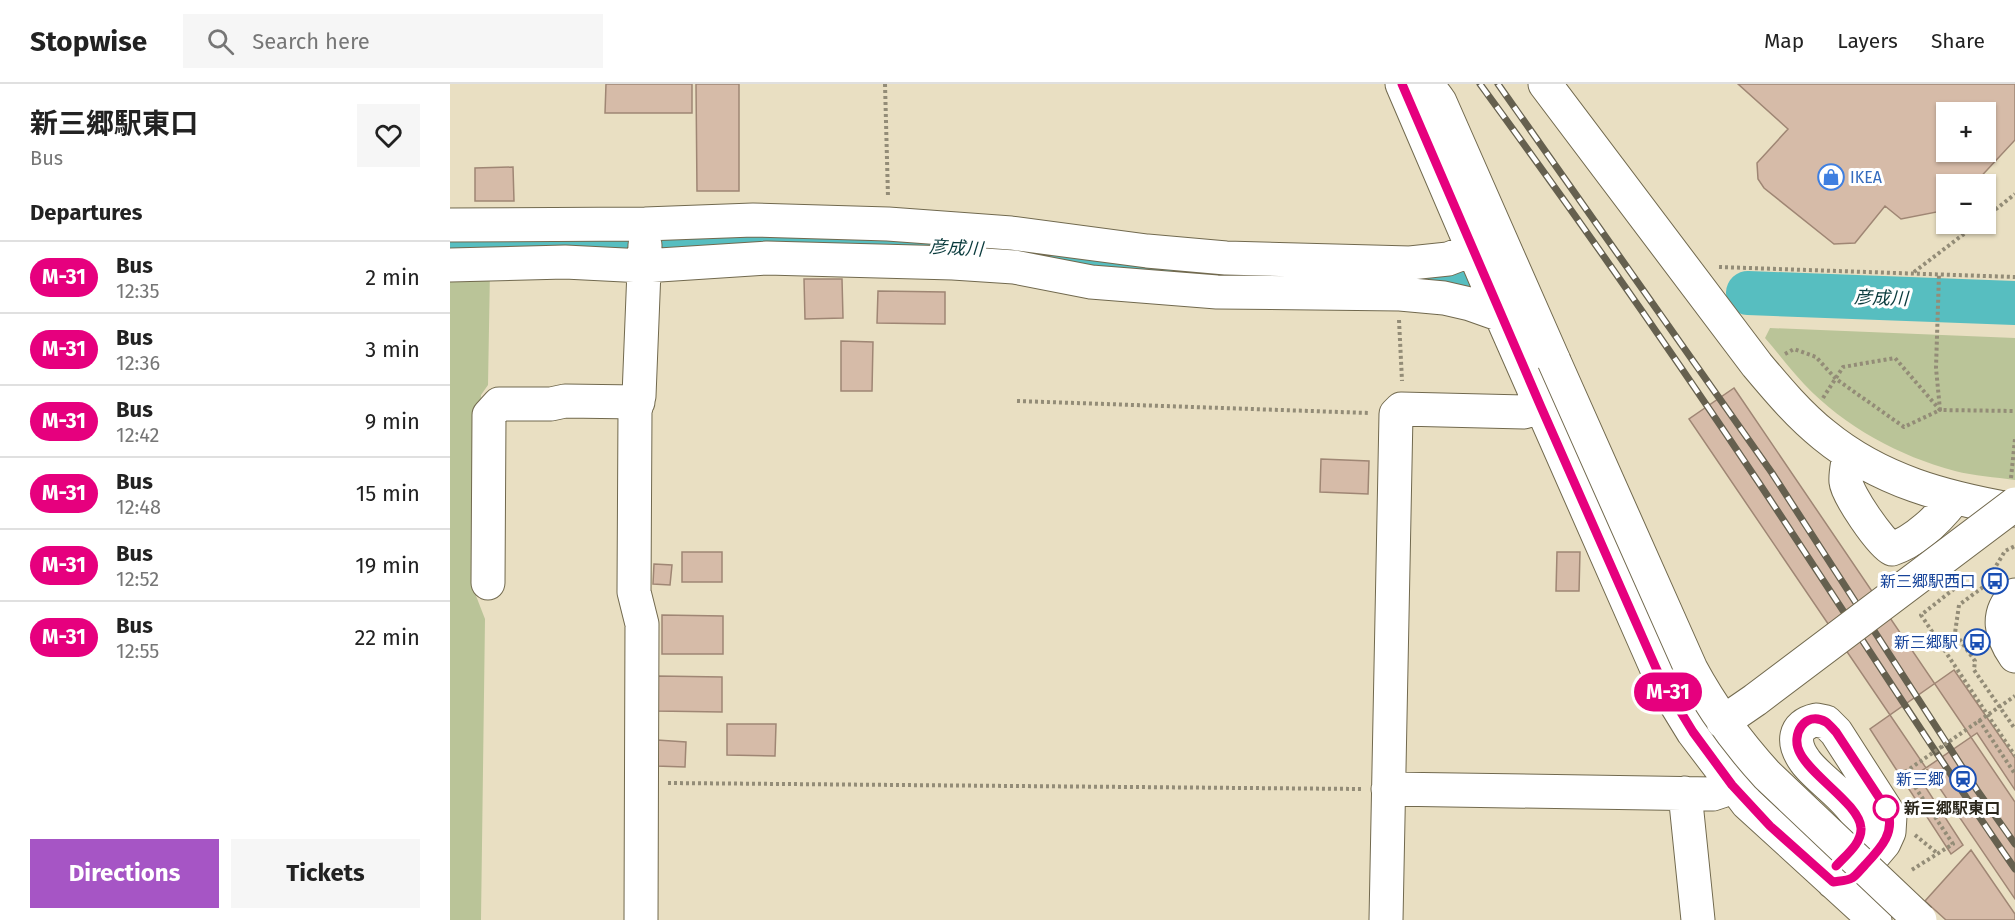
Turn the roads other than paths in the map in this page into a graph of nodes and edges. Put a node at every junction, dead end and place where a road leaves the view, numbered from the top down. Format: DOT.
graph roads {
  1 [pos="1545,84"];
  2 [pos="1403,85"];
  3 [pos="450,225"];
  4 [pos="886,244"];
  5 [pos="567,245"];
  6 [pos="645,246"];
  7 [pos="1474,249"];
  8 [pos="450,265"];
  9 [pos="1501,315"];
  10 [pos="638,402"];
  11 [pos="1541,407"];
  12 [pos="1850,454"];
  13 [pos="1954,499"];
  14 [pos="2013,501"];
  15 [pos="488,583"];
  16 [pos="2015,595"];
  17 [pos="2015,656"];
  18 [pos="1723,722"];
  19 [pos="1732,785"];
  20 [pos="1388,789"];
  21 [pos="1686,794"];
  22 [pos="1867,805"];
  23 [pos="1833,882"];
  24 [pos="641,920"];
  25 [pos="1386,920"];
  26 [pos="1698,920"];
  27 [pos="1875,920"];
  28 [pos="1920,920"];
  1 -- 12 [label="street"];
  2 -- 7 [label="street"];
  2 -- 18 [label="street, bridge"];
  3 -- 5 [label="street"];
  4 -- 6 [label="street"];
  4 -- 7 [label="street"];
  4 -- 9 [label="street"];
  5 -- 6 [label="street"];
  5 -- 8 [label="street"];
  6 -- 10 [label="street"];
  7 -- 9 [label="street"];
  9 -- 11 [label="street"];
  10 -- 15 [label="street"];
  10 -- 24 [label="street"];
  11 -- 19 [label="street"];
  11 -- 20 [label="street"];
  12 -- 13 [label="street"];
  12 -- 13 [label="street"];
  13 -- 14 [label="street"];
  14 -- 18 [label="street, bridge"];
  16 -- 17 [label="street"];
  18 -- 28 [label="street, bridge"];
  19 -- 21 [label="street"];
  19 -- 23 [label="street"];
  20 -- 21 [label="street"];
  20 -- 25 [label="street"];
  21 -- 26 [label="street"];
  22 -- 23 [label="street"];
  23 -- 27 [label="street"];
}
